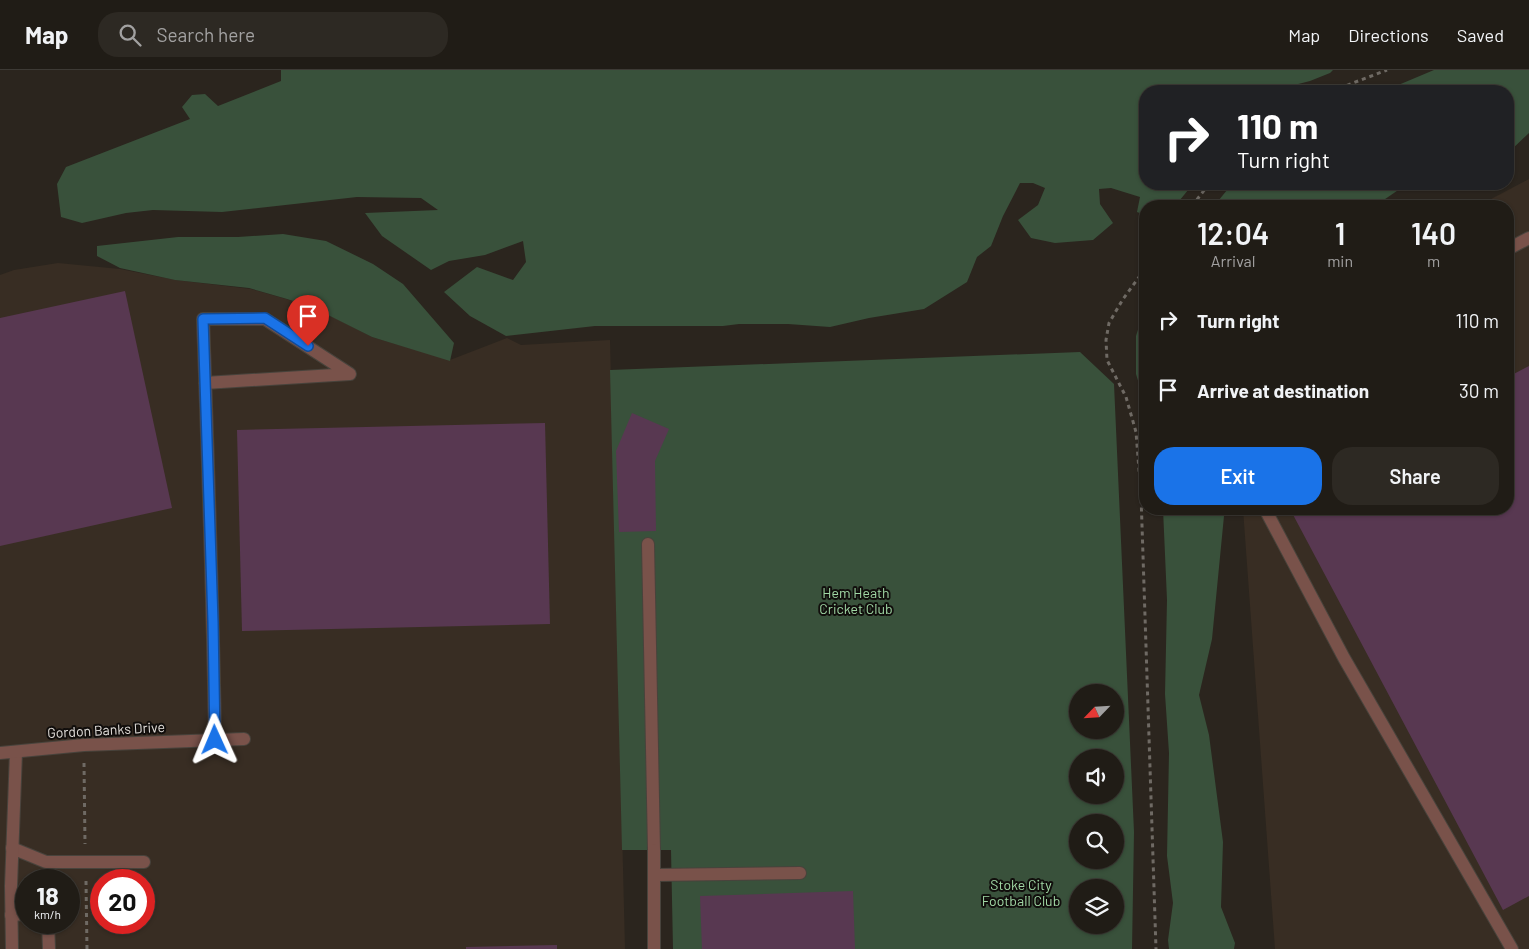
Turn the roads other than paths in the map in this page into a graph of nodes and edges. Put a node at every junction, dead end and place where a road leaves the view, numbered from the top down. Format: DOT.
graph roads {
  1 [pos="1529,238"];
  2 [pos="1514,246"];
  3 [pos="205,384"];
  4 [pos="1267,515"];
  5 [pos="648,544"];
  6 [pos="244,739"];
  7 [pos="215,740"];
  8 [pos="16,752"];
  9 [pos="0,753"];
  10 [pos="12,848"];
  11 [pos="144,862"];
  12 [pos="800,873"];
  13 [pos="654,875"];
  14 [pos="11,915"];
  15 [pos="15,915"];
  16 [pos="48,934"];
  17 [pos="12,949"];
  18 [pos="49,949"];
  19 [pos="654,949"];
  20 [pos="1512,949"];
  1 -- 2 [label="street"];
  3 -- 3 [label="street"];
  3 -- 7 [label="street"];
  4 -- 20 [label="street"];
  5 -- 13 [label="street"];
  6 -- 7 [label="street, Gordon Banks Drive"];
  7 -- 8 [label="street, Gordon Banks Drive"];
  8 -- 9 [label="street, Gordon Banks Drive"];
  8 -- 10 [label="street"];
  10 -- 11 [label="street"];
  10 -- 14 [label="street"];
  12 -- 13 [label="street"];
  13 -- 19 [label="street"];
  14 -- 15 [label="street"];
  14 -- 17 [label="street"];
  16 -- 18 [label="street"];
}
